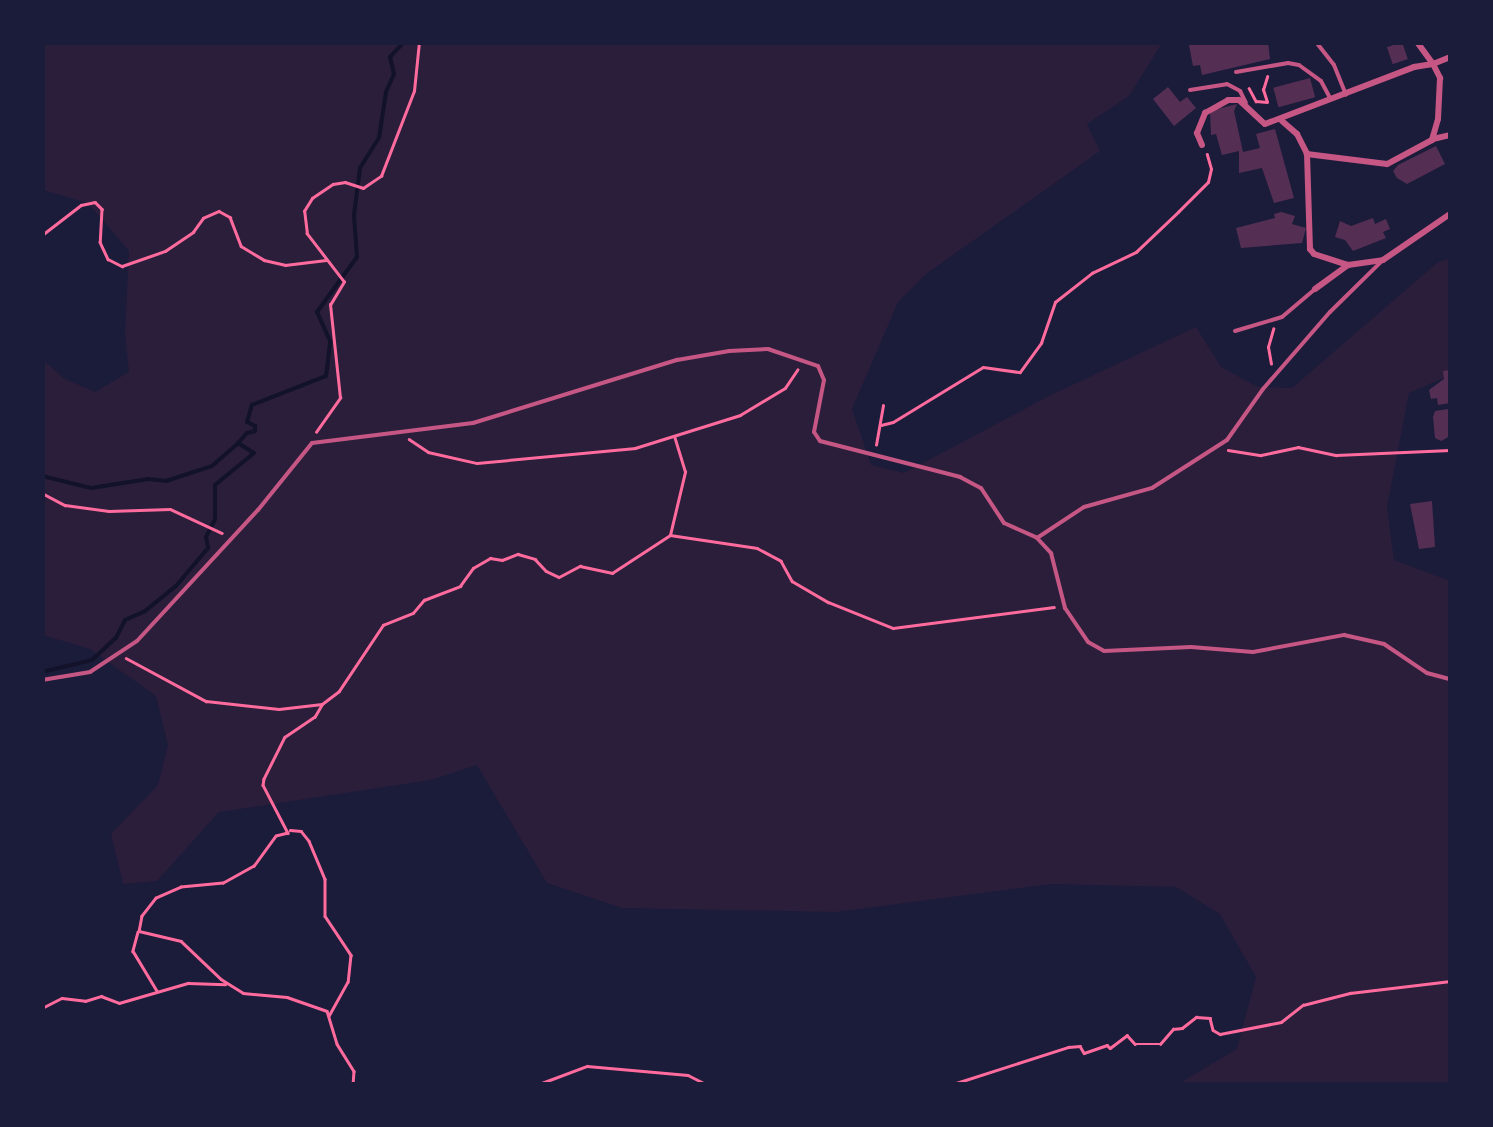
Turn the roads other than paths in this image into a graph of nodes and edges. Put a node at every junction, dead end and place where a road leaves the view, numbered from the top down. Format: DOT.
graph roads {
  1 [pos="1316,42"];
  2 [pos="1417,42"];
  3 [pos="1450,56"];
  4 [pos="1433,64"];
  5 [pos="1236,72"];
  6 [pos="1190,90"];
  7 [pos="1346,95"];
  8 [pos="1332,101"];
  9 [pos="1246,105"];
  10 [pos="1282,121"];
  11 [pos="1450,136"];
  12 [pos="1432,140"];
  13 [pos="1202,145"];
  14 [pos="1308,154"];
  15 [pos="1450,214"];
  16 [pos="1384,260"];
  17 [pos="1348,265"];
  18 [pos="1315,289"];
  19 [pos="1235,331"];
  20 [pos="1036,538"];
  21 [pos="1450,679"];
  22 [pos="42,680"];
  1 -- 7 [label="lane"];
  2 -- 4 [label="street"];
  3 -- 4 [label="street"];
  4 -- 7 [label="street"];
  4 -- 12 [label="street"];
  5 -- 8 [label="lane"];
  6 -- 9 [label="lane"];
  7 -- 8 [label="street"];
  8 -- 10 [label="street"];
  9 -- 10 [label="street"];
  9 -- 13 [label="street"];
  10 -- 14 [label="street"];
  11 -- 12 [label="street"];
  12 -- 14 [label="street"];
  14 -- 17 [label="street"];
  15 -- 16 [label="street"];
  16 -- 17 [label="street"];
  16 -- 20 [label="lane"];
  17 -- 18 [label="street"];
  18 -- 19 [label="lane"];
  20 -- 21 [label="lane"];
  20 -- 22 [label="lane"];
}
